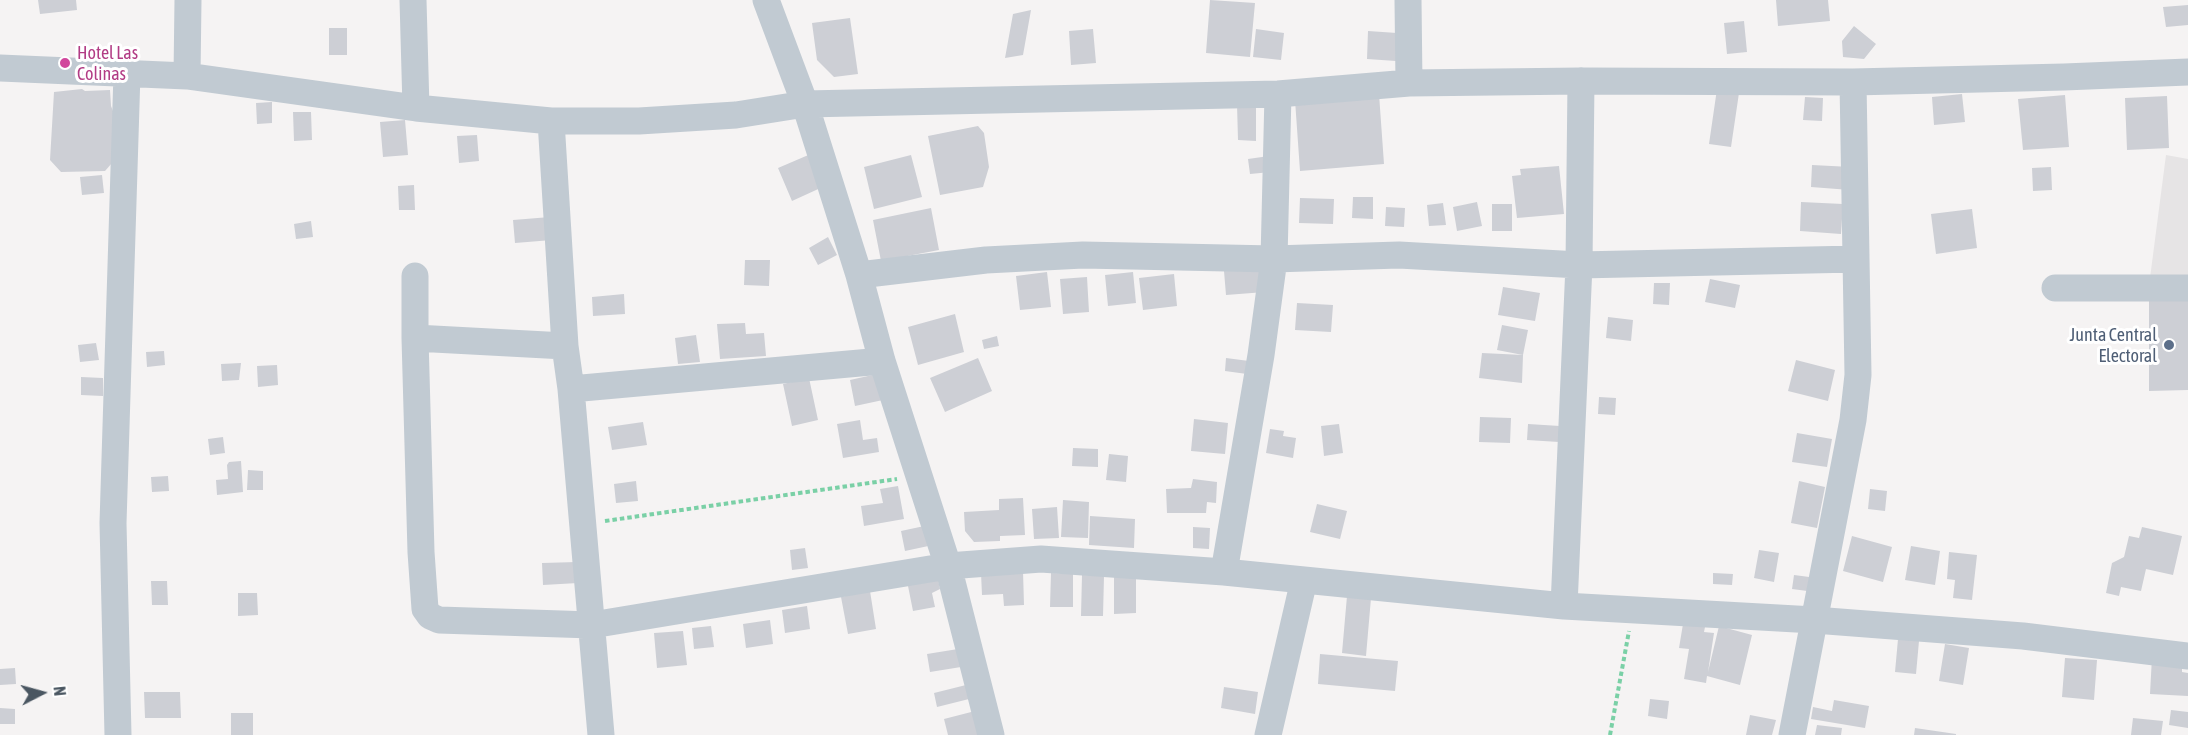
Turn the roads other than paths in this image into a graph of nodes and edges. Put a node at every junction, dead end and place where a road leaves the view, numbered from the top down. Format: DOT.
graph roads {
  1 [pos="188,0"];
  2 [pos="413,0"];
  3 [pos="766,0"];
  4 [pos="1408,0"];
  5 [pos="0,68"];
  6 [pos="127,72"];
  7 [pos="2188,72"];
  8 [pos="187,76"];
  9 [pos="1581,81"];
  10 [pos="1853,82"];
  11 [pos="1409,83"];
  12 [pos="1278,94"];
  13 [pos="805,104"];
  14 [pos="416,108"];
  15 [pos="551,122"];
  16 [pos="1274,259"];
  17 [pos="1856,260"];
  18 [pos="1579,265"];
  19 [pos="860,275"];
  20 [pos="415,276"];
  21 [pos="2055,288"];
  22 [pos="2188,288"];
  23 [pos="415,338"];
  24 [pos="565,346"];
  25 [pos="882,361"];
  26 [pos="571,389"];
  27 [pos="948,566"];
  28 [pos="1224,572"];
  29 [pos="1304,580"];
  30 [pos="1564,606"];
  31 [pos="1814,620"];
  32 [pos="592,625"];
  33 [pos="2188,656"];
  34 [pos="118,735"];
  35 [pos="601,735"];
  36 [pos="991,735"];
  37 [pos="1268,735"];
  38 [pos="1792,735"];
  1 -- 8 [label="street"];
  2 -- 14 [label="street"];
  3 -- 13 [label="street"];
  4 -- 11 [label="street"];
  5 -- 6 [label="street"];
  6 -- 8 [label="street"];
  6 -- 34 [label="street"];
  7 -- 10 [label="street"];
  8 -- 14 [label="street"];
  9 -- 10 [label="street"];
  9 -- 11 [label="street"];
  9 -- 18 [label="street"];
  10 -- 17 [label="street"];
  11 -- 12 [label="street"];
  12 -- 13 [label="street"];
  12 -- 16 [label="street"];
  13 -- 15 [label="street"];
  13 -- 19 [label="street"];
  14 -- 15 [label="street"];
  15 -- 24 [label="street"];
  16 -- 18 [label="street"];
  16 -- 19 [label="street"];
  16 -- 28 [label="street"];
  17 -- 18 [label="street"];
  17 -- 31 [label="street"];
  18 -- 30 [label="street"];
  19 -- 25 [label="street"];
  20 -- 23 [label="street"];
  21 -- 22 [label="street"];
  23 -- 24 [label="street"];
  23 -- 32 [label="street"];
  24 -- 26 [label="street"];
  25 -- 26 [label="street"];
  25 -- 27 [label="street"];
  26 -- 32 [label="street"];
  27 -- 28 [label="street"];
  27 -- 32 [label="street"];
  27 -- 36 [label="street"];
  28 -- 29 [label="street"];
  29 -- 30 [label="street"];
  29 -- 37 [label="street"];
  30 -- 31 [label="street"];
  31 -- 33 [label="street"];
  31 -- 38 [label="street"];
  32 -- 35 [label="street"];
}
